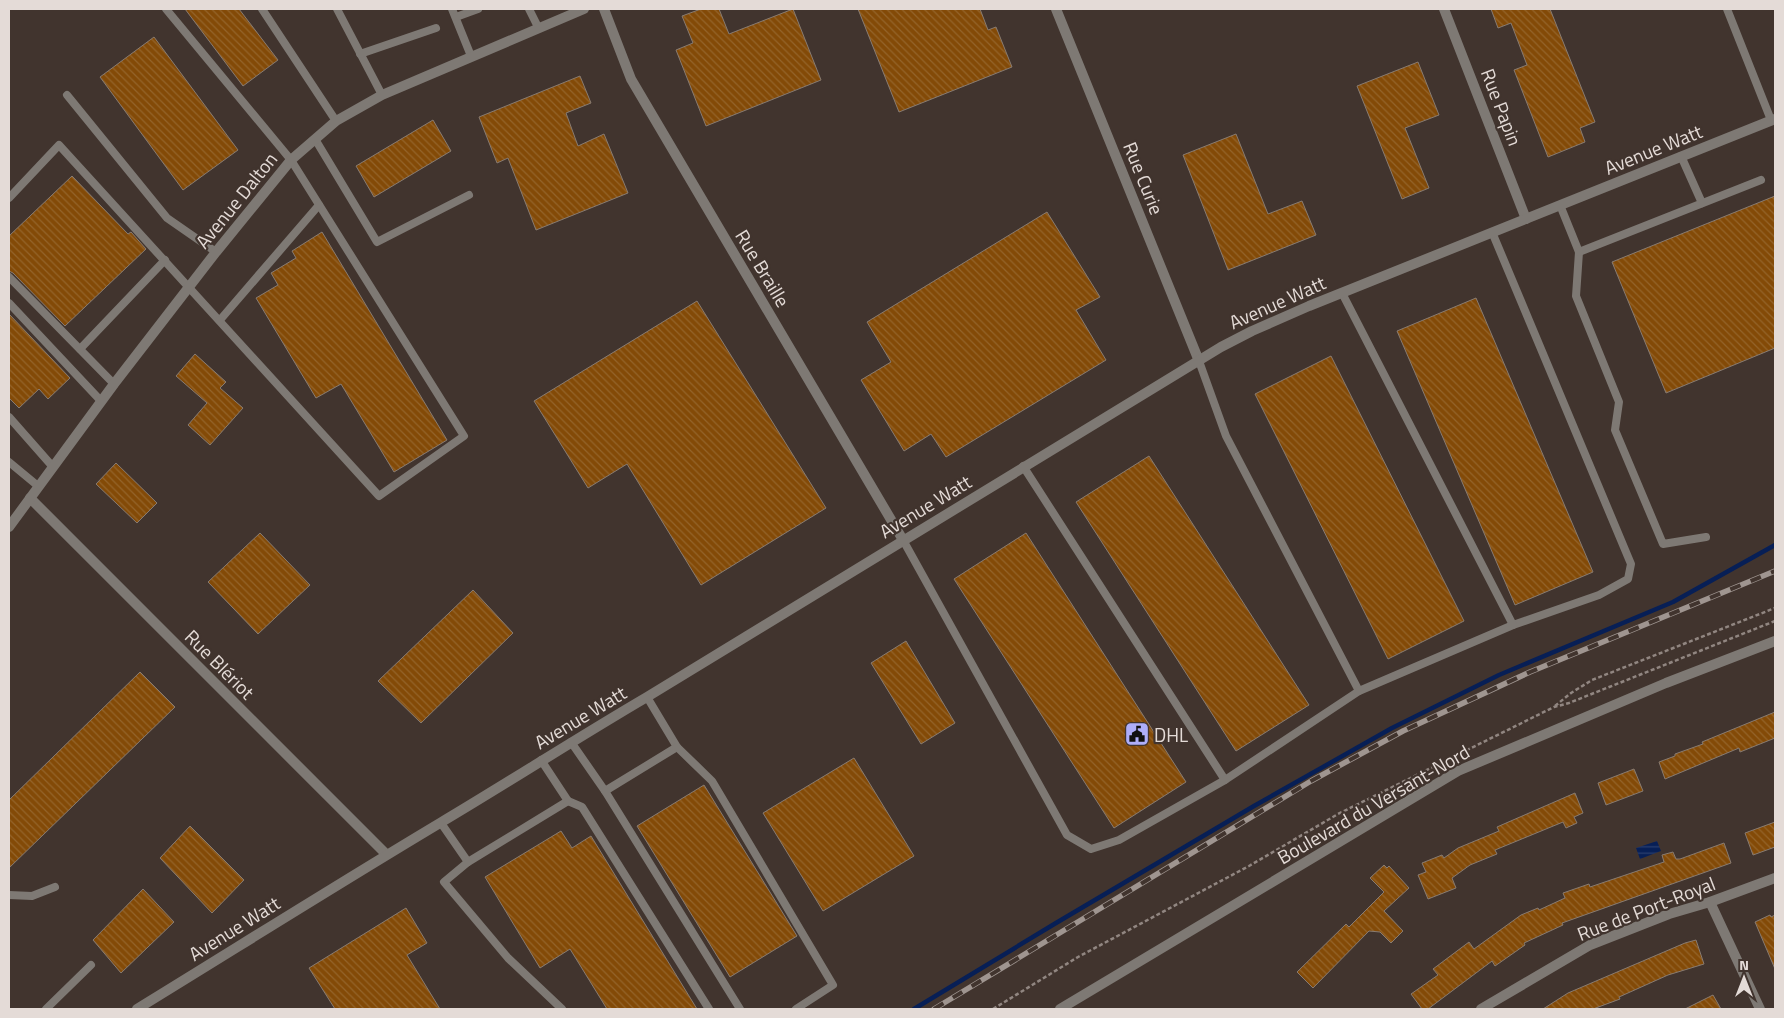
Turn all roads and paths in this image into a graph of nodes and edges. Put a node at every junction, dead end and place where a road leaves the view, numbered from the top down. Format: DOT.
graph roads {
  1 [pos="166,9"];
  2 [pos="262,9"];
  3 [pos="337,9"];
  4 [pos="452,9"];
  5 [pos="478,9"];
  6 [pos="529,9"];
  7 [pos="584,9"];
  8 [pos="604,9"];
  9 [pos="1056,9"];
  10 [pos="1444,9"];
  11 [pos="1727,9"];
  12 [pos="456,17"];
  13 [pos="538,27"];
  14 [pos="436,28"];
  15 [pos="360,54"];
  16 [pos="471,56"];
  17 [pos="67,95"];
  18 [pos="382,95"];
  19 [pos="1773,119"];
  20 [pos="336,121"];
  21 [pos="315,139"];
  22 [pos="1681,156"];
  23 [pos="291,160"];
  24 [pos="1760,180"];
  25 [pos="469,195"];
  26 [pos="9,198"];
  27 [pos="1702,203"];
  28 [pos="318,205"];
  29 [pos="1560,205"];
  30 [pos="1526,219"];
  31 [pos="1492,232"];
  32 [pos="216,252"];
  33 [pos="1579,252"];
  34 [pos="165,260"];
  35 [pos="9,277"];
  36 [pos="190,287"];
  37 [pos="1342,293"];
  38 [pos="9,303"];
  39 [pos="220,320"];
  40 [pos="80,349"];
  41 [pos="1199,361"];
  42 [pos="114,384"];
  43 [pos="101,401"];
  44 [pos="9,418"];
  45 [pos="9,462"];
  46 [pos="1023,466"];
  47 [pos="53,467"];
  48 [pos="38,486"];
  49 [pos="30,498"];
  50 [pos="9,527"];
  51 [pos="1706,537"];
  52 [pos="903,540"];
  53 [pos="1775,608"];
  54 [pos="1775,621"];
  55 [pos="1512,625"];
  56 [pos="1775,641"];
  57 [pos="1359,691"];
  58 [pos="647,697"];
  59 [pos="1554,708"];
  60 [pos="571,742"];
  61 [pos="677,747"];
  62 [pos="541,760"];
  63 [pos="1225,780"];
  64 [pos="605,791"];
  65 [pos="568,801"];
  66 [pos="440,823"];
  67 [pos="386,854"];
  68 [pos="468,862"];
  69 [pos="1775,878"];
  70 [pos="55,887"];
  71 [pos="9,895"];
  72 [pos="1710,902"];
  73 [pos="90,966"];
  74 [pos="46,1009"];
  75 [pos="137,1009"];
  76 [pos="562,1009"];
  77 [pos="709,1009"];
  78 [pos="740,1009"];
  79 [pos="796,1009"];
  80 [pos="993,1009"];
  81 [pos="1060,1009"];
  82 [pos="1482,1009"];
  83 [pos="1760,1009"];
  1 -- 23 [label="lane"];
  2 -- 20 [label="lane"];
  3 -- 15 [label="lane"];
  4 -- 12 [label="lane"];
  5 -- 12 [label="lane"];
  6 -- 13 [label="lane"];
  7 -- 13 [label="street, Avenue Dalton"];
  8 -- 52 [label="street, Rue Braille"];
  9 -- 41 [label="street, Rue Curie"];
  10 -- 30 [label="street, Rue Papin"];
  11 -- 19 [label="lane"];
  12 -- 16 [label="lane"];
  13 -- 16 [label="street, Avenue Dalton"];
  14 -- 15 [label="lane"];
  15 -- 18 [label="lane"];
  16 -- 18 [label="street, Avenue Dalton"];
  17 -- 32 [label="lane"];
  18 -- 20 [label="street, Avenue Dalton"];
  19 -- 22 [label="street, Avenue Watt"];
  20 -- 21 [label="street, Avenue Dalton"];
  21 -- 23 [label="street, Avenue Dalton"];
  21 -- 25 [label="lane"];
  22 -- 27 [label="lane"];
  22 -- 29 [label="street, Avenue Watt"];
  23 -- 28 [label="lane"];
  23 -- 32 [label="street, Avenue Dalton"];
  24 -- 27 [label="lane"];
  26 -- 34 [label="lane"];
  27 -- 33 [label="lane"];
  28 -- 39 [label="lane"];
  28 -- 39 [label="lane"];
  29 -- 30 [label="street, Avenue Watt"];
  29 -- 33 [label="lane"];
  30 -- 31 [label="street, Avenue Watt"];
  31 -- 37 [label="street, Avenue Watt"];
  31 -- 55 [label="lane"];
  32 -- 36 [label="street, Avenue Dalton"];
  33 -- 51 [label="lane"];
  34 -- 36 [label="lane"];
  34 -- 40 [label="lane"];
  35 -- 40 [label="lane"];
  36 -- 39 [label="lane"];
  36 -- 42 [label="street, Avenue Dalton"];
  37 -- 41 [label="street, Avenue Watt"];
  37 -- 55 [label="lane"];
  38 -- 43 [label="lane"];
  40 -- 42 [label="lane"];
  41 -- 46 [label="street, Avenue Watt"];
  41 -- 57 [label="lane"];
  42 -- 43 [label="street, Avenue Dalton"];
  43 -- 47 [label="street, Avenue Dalton"];
  44 -- 47 [label="lane"];
  45 -- 48 [label="lane"];
  46 -- 52 [label="street, Avenue Watt"];
  46 -- 63 [label="lane"];
  47 -- 48 [label="street, Avenue Dalton"];
  48 -- 49 [label="street, Avenue Dalton"];
  49 -- 50 [label="street, Avenue Dalton"];
  49 -- 67 [label="street, Rue Blériot"];
  52 -- 58 [label="street, Avenue Watt"];
  52 -- 63 [label="lane"];
  53 -- 59 [label="path"];
  54 -- 59 [label="path"];
  55 -- 57 [label="lane"];
  56 -- 81 [label="street, Boulevard du Versant-Nord"];
  57 -- 63 [label="lane"];
  58 -- 60 [label="street, Avenue Watt"];
  58 -- 61 [label="lane"];
  59 -- 80 [label="path"];
  60 -- 62 [label="street, Avenue Watt"];
  60 -- 64 [label="lane"];
  61 -- 64 [label="lane"];
  61 -- 79 [label="lane"];
  62 -- 65 [label="lane"];
  62 -- 66 [label="street, Avenue Watt"];
  64 -- 78 [label="lane"];
  65 -- 68 [label="lane"];
  65 -- 77 [label="lane"];
  66 -- 67 [label="street, Avenue Watt"];
  66 -- 68 [label="lane"];
  67 -- 75 [label="street, Avenue Watt"];
  68 -- 76 [label="lane"];
  69 -- 72 [label="street, Rue de Port-Royal"];
  70 -- 71 [label="lane"];
  72 -- 82 [label="street, Rue de Port-Royal"];
  72 -- 83 [label="street"];
  73 -- 74 [label="lane"];
}
